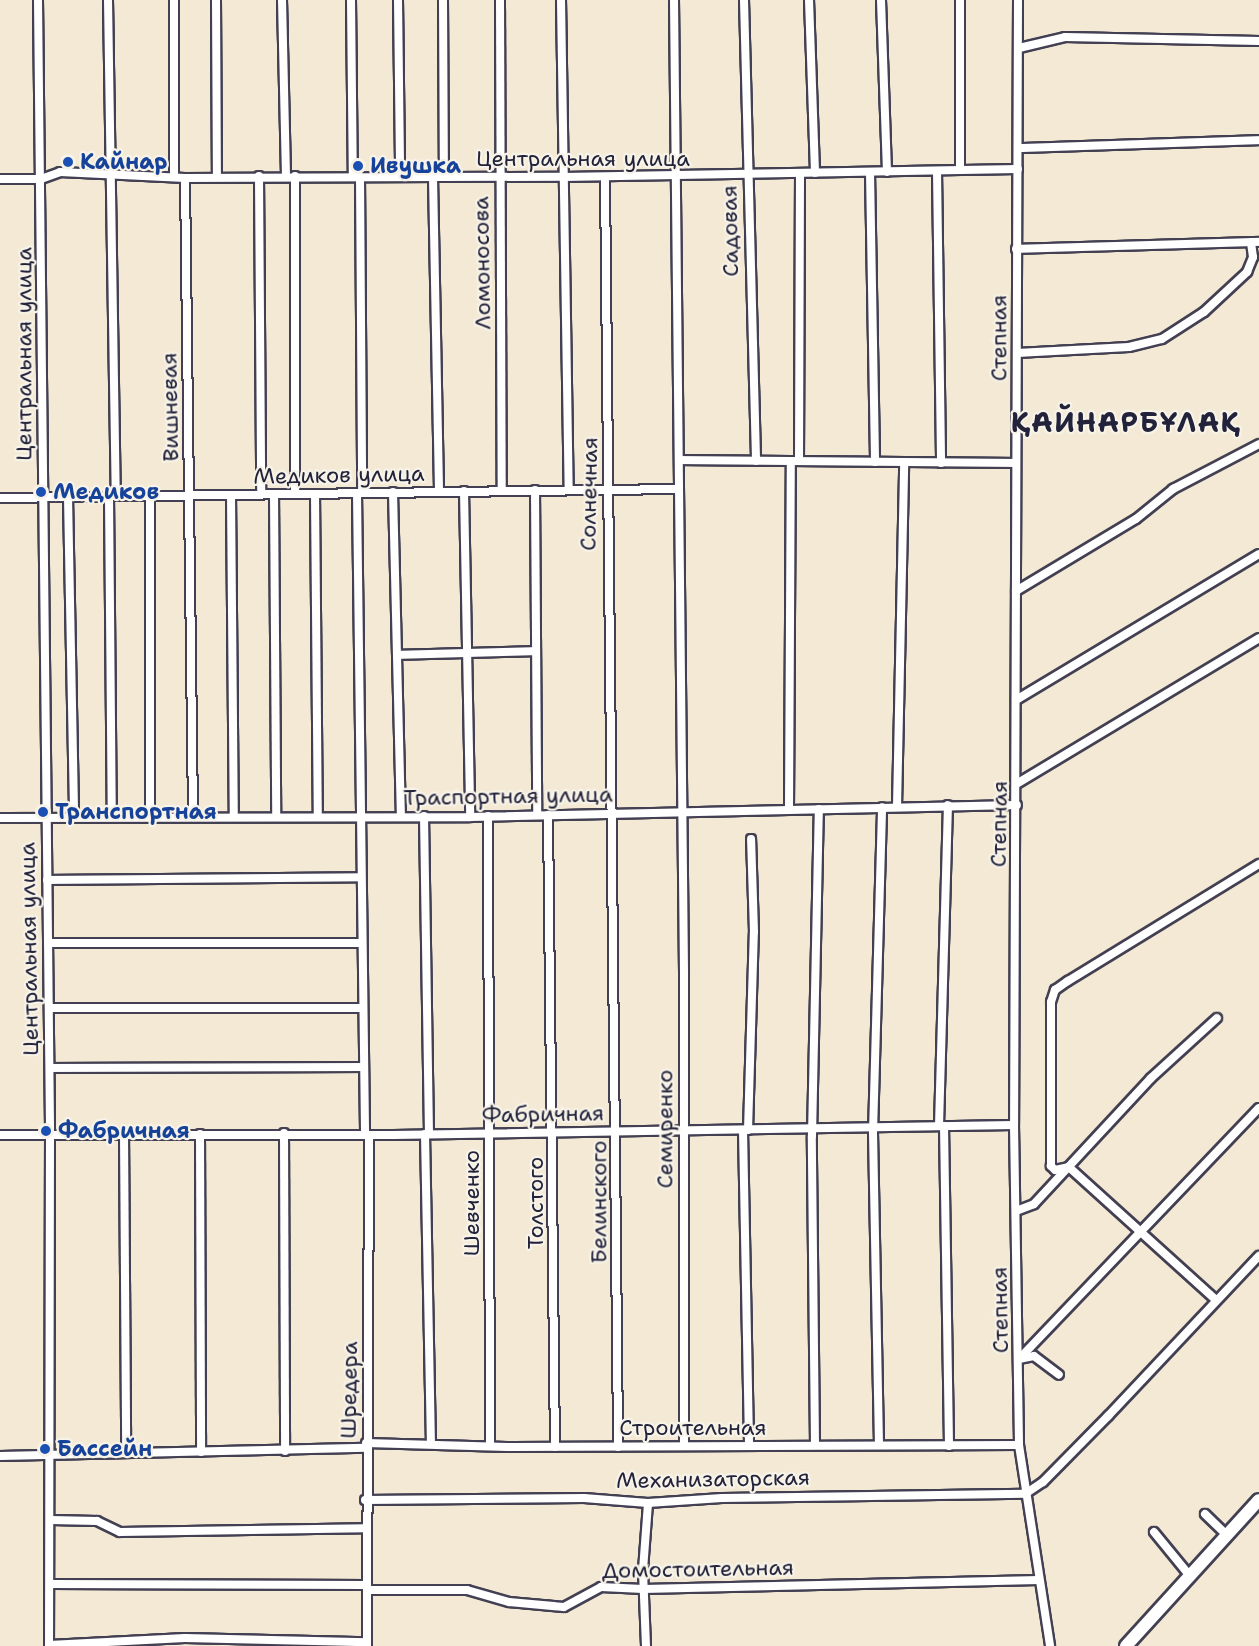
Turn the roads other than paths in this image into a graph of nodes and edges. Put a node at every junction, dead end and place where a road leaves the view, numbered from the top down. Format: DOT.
graph roads {
  1 [pos="38,0"];
  2 [pos="108,0"];
  3 [pos="174,0"];
  4 [pos="216,0"];
  5 [pos="282,0"];
  6 [pos="351,0"];
  7 [pos="398,0"];
  8 [pos="442,0"];
  9 [pos="500,0"];
  10 [pos="561,0"];
  11 [pos="674,0"];
  12 [pos="744,0"];
  13 [pos="809,0"];
  14 [pos="881,0"];
  15 [pos="960,0"];
  16 [pos="1018,0"];
  17 [pos="1259,40"];
  18 [pos="1019,48"];
  19 [pos="1259,140"];
  20 [pos="1019,148"];
  21 [pos="1018,169"];
  22 [pos="960,170"];
  23 [pos="937,171"];
  24 [pos="870,172"];
  25 [pos="887,172"];
  26 [pos="815,174"];
  27 [pos="113,175"];
  28 [pos="800,175"];
  29 [pos="259,176"];
  30 [pos="290,176"];
  31 [pos="400,176"];
  32 [pos="501,176"];
  33 [pos="676,176"];
  34 [pos="747,176"];
  35 [pos="174,177"];
  36 [pos="217,177"];
  37 [pos="356,177"];
  38 [pos="433,177"];
  39 [pos="444,177"];
  40 [pos="563,177"];
  41 [pos="605,177"];
  42 [pos="185,178"];
  43 [pos="0,179"];
  44 [pos="41,179"];
  45 [pos="1255,242"];
  46 [pos="1016,249"];
  47 [pos="1017,353"];
  48 [pos="1259,444"];
  49 [pos="679,460"];
  50 [pos="756,461"];
  51 [pos="795,461"];
  52 [pos="875,462"];
  53 [pos="904,462"];
  54 [pos="941,463"];
  55 [pos="1016,463"];
  56 [pos="678,489"];
  57 [pos="502,490"];
  58 [pos="536,490"];
  59 [pos="569,490"];
  60 [pos="606,490"];
  61 [pos="464,491"];
  62 [pos="393,492"];
  63 [pos="439,492"];
  64 [pos="295,493"];
  65 [pos="359,493"];
  66 [pos="261,494"];
  67 [pos="274,494"];
  68 [pos="315,494"];
  69 [pos="231,495"];
  70 [pos="112,496"];
  71 [pos="150,496"];
  72 [pos="189,496"];
  73 [pos="68,497"];
  74 [pos="0,498"];
  75 [pos="42,498"];
  76 [pos="1259,554"];
  77 [pos="1016,591"];
  78 [pos="1259,638"];
  79 [pos="536,651"];
  80 [pos="466,653"];
  81 [pos="397,655"];
  82 [pos="1016,700"];
  83 [pos="1017,783"];
  84 [pos="948,805"];
  85 [pos="1017,805"];
  86 [pos="882,807"];
  87 [pos="897,807"];
  88 [pos="819,809"];
  89 [pos="789,810"];
  90 [pos="681,812"];
  91 [pos="609,813"];
  92 [pos="74,815"];
  93 [pos="112,815"];
  94 [pos="150,815"];
  95 [pos="193,815"];
  96 [pos="360,815"];
  97 [pos="401,815"];
  98 [pos="537,815"];
  99 [pos="548,815"];
  100 [pos="45,816"];
  101 [pos="234,816"];
  102 [pos="276,816"];
  103 [pos="318,816"];
  104 [pos="424,816"];
  105 [pos="488,816"];
  106 [pos="470,817"];
  107 [pos="0,818"];
  108 [pos="751,839"];
  109 [pos="1259,864"];
  110 [pos="361,877"];
  111 [pos="47,880"];
  112 [pos="362,942"];
  113 [pos="48,943"];
  114 [pos="49,1008"];
  115 [pos="362,1008"];
  116 [pos="1217,1018"];
  117 [pos="364,1067"];
  118 [pos="50,1068"];
  119 [pos="1259,1108"];
  120 [pos="1014,1125"];
  121 [pos="875,1126"];
  122 [pos="941,1126"];
  123 [pos="814,1128"];
  124 [pos="682,1129"];
  125 [pos="745,1130"];
  126 [pos="554,1131"];
  127 [pos="617,1131"];
  128 [pos="491,1132"];
  129 [pos="124,1133"];
  130 [pos="284,1133"];
  131 [pos="50,1134"];
  132 [pos="200,1134"];
  133 [pos="367,1134"];
  134 [pos="427,1134"];
  135 [pos="0,1135"];
  136 [pos="1070,1167"];
  137 [pos="1016,1211"];
  138 [pos="1142,1231"];
  139 [pos="1259,1256"];
  140 [pos="1216,1300"];
  141 [pos="1019,1359"];
  142 [pos="1059,1375"];
  143 [pos="431,1444"];
  144 [pos="815,1445"];
  145 [pos="879,1445"];
  146 [pos="1019,1445"];
  147 [pos="366,1446"];
  148 [pos="490,1446"];
  149 [pos="684,1446"];
  150 [pos="749,1446"];
  151 [pos="949,1446"];
  152 [pos="555,1447"];
  153 [pos="618,1447"];
  154 [pos="285,1451"];
  155 [pos="201,1452"];
  156 [pos="126,1454"];
  157 [pos="51,1455"];
  158 [pos="0,1456"];
  159 [pos="1025,1494"];
  160 [pos="365,1500"];
  161 [pos="1259,1500"];
  162 [pos="648,1503"];
  163 [pos="1205,1514"];
  164 [pos="51,1520"];
  165 [pos="365,1528"];
  166 [pos="1154,1532"];
  167 [pos="1227,1535"];
  168 [pos="1190,1576"];
  169 [pos="1039,1580"];
  170 [pos="50,1584"];
  171 [pos="367,1587"];
  172 [pos="643,1589"];
  173 [pos="367,1644"];
  174 [pos="1132,1644"];
  175 [pos="49,1645"];
  176 [pos="130,1645"];
  177 [pos="646,1646"];
  178 [pos="1050,1646"];
  1 -- 44 [label="street, Центральная улица"];
  2 -- 27 [label="street"];
  3 -- 35 [label="street"];
  4 -- 36 [label="street"];
  5 -- 30 [label="street"];
  6 -- 37 [label="street"];
  7 -- 31 [label="street"];
  8 -- 39 [label="street"];
  9 -- 32 [label="street, Ломоносова"];
  10 -- 40 [label="street"];
  11 -- 33 [label="street, Семиренко"];
  12 -- 34 [label="street, Садовая"];
  13 -- 26 [label="street"];
  14 -- 25 [label="street"];
  15 -- 22 [label="street"];
  16 -- 18 [label="street, Степная"];
  17 -- 18 [label="street"];
  18 -- 20 [label="street, Степная"];
  19 -- 20 [label="street"];
  20 -- 21 [label="street, Степная"];
  21 -- 22 [label="street, Центральная улица"];
  21 -- 46 [label="street, Степная"];
  22 -- 23 [label="street, Центральная улица"];
  23 -- 25 [label="street, Центральная улица"];
  23 -- 54 [label="street"];
  24 -- 25 [label="street, Центральная улица"];
  24 -- 26 [label="street, Центральная улица"];
  24 -- 52 [label="street"];
  26 -- 28 [label="street, Центральная улица"];
  27 -- 35 [label="street, Центральная улица"];
  27 -- 44 [label="street, Центральная улица"];
  27 -- 70 [label="street"];
  28 -- 34 [label="street, Центральная улица"];
  28 -- 51 [label="street"];
  29 -- 30 [label="street, Центральная улица"];
  29 -- 36 [label="street, Центральная улица"];
  29 -- 66 [label="street"];
  30 -- 37 [label="street, Центральная улица"];
  30 -- 64 [label="street"];
  31 -- 37 [label="street, Центральная улица"];
  31 -- 38 [label="street, Центральная улица"];
  32 -- 39 [label="street, Центральная улица"];
  32 -- 40 [label="street, Центральная улица"];
  32 -- 57 [label="street, Ломоносова"];
  33 -- 34 [label="street, Центральная улица"];
  33 -- 41 [label="street, Центральная улица"];
  33 -- 49 [label="street, Семиренко"];
  34 -- 50 [label="street, Садовая"];
  35 -- 42 [label="street, Центральная улица"];
  36 -- 42 [label="street, Центральная улица"];
  37 -- 65 [label="street"];
  38 -- 39 [label="street, Центральная улица"];
  38 -- 63 [label="street"];
  40 -- 41 [label="street, Центральная улица"];
  40 -- 59 [label="street"];
  41 -- 60 [label="street, Солнечная"];
  42 -- 72 [label="street, Вишневая"];
  43 -- 44 [label="street"];
  44 -- 75 [label="street, Центральная улица"];
  45 -- 46 [label="street"];
  45 -- 47 [label="street"];
  46 -- 47 [label="street, Степная"];
  47 -- 55 [label="street, Степная"];
  48 -- 77 [label="street"];
  49 -- 50 [label="street"];
  49 -- 56 [label="street, Семиренко"];
  50 -- 51 [label="street"];
  51 -- 52 [label="street"];
  51 -- 89 [label="street"];
  52 -- 53 [label="street"];
  53 -- 54 [label="street"];
  53 -- 87 [label="street"];
  54 -- 55 [label="street"];
  55 -- 77 [label="street, Степная"];
  56 -- 60 [label="street, Медиков улица"];
  56 -- 90 [label="street, Семиренко"];
  57 -- 58 [label="street, Медиков улица"];
  57 -- 61 [label="street, Медиков улица"];
  58 -- 59 [label="street, Медиков улица"];
  58 -- 79 [label="street"];
  59 -- 60 [label="street, Медиков улица"];
  60 -- 91 [label="street, Солнечная"];
  61 -- 63 [label="street, Медиков улица"];
  61 -- 80 [label="street"];
  62 -- 63 [label="street, Медиков улица"];
  62 -- 65 [label="street, Медиков улица"];
  62 -- 81 [label="street"];
  64 -- 67 [label="street, Медиков улица"];
  64 -- 68 [label="street, Медиков улица"];
  65 -- 68 [label="street, Медиков улица"];
  65 -- 96 [label="street, Шредера"];
  66 -- 67 [label="street, Медиков улица"];
  66 -- 69 [label="street, Медиков улица"];
  67 -- 102 [label="street"];
  68 -- 103 [label="street"];
  69 -- 72 [label="street, Медиков улица"];
  69 -- 101 [label="street"];
  70 -- 71 [label="street, Медиков улица"];
  70 -- 73 [label="street, Медиков улица"];
  70 -- 93 [label="street"];
  71 -- 72 [label="street, Медиков улица"];
  71 -- 94 [label="street"];
  72 -- 95 [label="street, Вишневая"];
  73 -- 75 [label="street, Медиков улица"];
  73 -- 92 [label="street"];
  74 -- 75 [label="street, Медиков улица"];
  75 -- 100 [label="street, Центральная улица"];
  76 -- 82 [label="street"];
  77 -- 82 [label="street, Степная"];
  78 -- 83 [label="street"];
  79 -- 80 [label="street"];
  79 -- 98 [label="street"];
  80 -- 81 [label="street"];
  80 -- 106 [label="street"];
  81 -- 97 [label="street"];
  82 -- 83 [label="street, Степная"];
  83 -- 85 [label="street, Степная"];
  84 -- 85 [label="street, Траспортная улица"];
  84 -- 87 [label="street, Траспортная улица"];
  84 -- 122 [label="street"];
  85 -- 120 [label="street, Степная"];
  86 -- 87 [label="street, Траспортная улица"];
  86 -- 88 [label="street, Траспортная улица"];
  86 -- 121 [label="street"];
  88 -- 89 [label="street, Траспортная улица"];
  88 -- 123 [label="street"];
  89 -- 90 [label="street, Траспортная улица"];
  90 -- 91 [label="street, Траспортная улица"];
  90 -- 124 [label="street, Семиренко"];
  91 -- 99 [label="street, Траспортная улица"];
  91 -- 127 [label="street, Белинского"];
  92 -- 93 [label="street, Траспортная улица"];
  92 -- 100 [label="street, Траспортная улица"];
  93 -- 94 [label="street, Траспортная улица"];
  94 -- 95 [label="street, Траспортная улица"];
  95 -- 101 [label="street, Траспортная улица"];
  96 -- 97 [label="street, Траспортная улица"];
  96 -- 103 [label="street, Траспортная улица"];
  96 -- 110 [label="street, Шредера"];
  97 -- 104 [label="street, Траспортная улица"];
  98 -- 99 [label="street, Траспортная улица"];
  98 -- 105 [label="street, Траспортная улица"];
  99 -- 126 [label="street, Толстого"];
  100 -- 107 [label="street, Траспортная улица"];
  100 -- 111 [label="street, Центральная улица"];
  101 -- 102 [label="street, Траспортная улица"];
  102 -- 103 [label="street, Траспортная улица"];
  104 -- 106 [label="street, Траспортная улица"];
  104 -- 134 [label="street"];
  105 -- 106 [label="street, Траспортная улица"];
  105 -- 128 [label="street, Шевченко"];
  108 -- 125 [label="street"];
  109 -- 136 [label="street"];
  110 -- 111 [label="street"];
  110 -- 112 [label="street, Шредера"];
  111 -- 113 [label="street, Центральная улица"];
  112 -- 113 [label="street"];
  112 -- 115 [label="street, Шредера"];
  113 -- 114 [label="street, Центральная улица"];
  114 -- 115 [label="street"];
  114 -- 118 [label="street, Центральная улица"];
  115 -- 117 [label="street, Шредера"];
  116 -- 136 [label="street"];
  117 -- 118 [label="street"];
  117 -- 133 [label="street, Шредера"];
  118 -- 131 [label="street, Центральная улица"];
  119 -- 138 [label="street"];
  120 -- 122 [label="street, Фабричная"];
  120 -- 137 [label="street, Степная"];
  121 -- 122 [label="street, Фабричная"];
  121 -- 123 [label="street, Фабричная"];
  121 -- 145 [label="street"];
  122 -- 151 [label="street"];
  123 -- 125 [label="street, Фабричная"];
  123 -- 144 [label="street"];
  124 -- 125 [label="street, Фабричная"];
  124 -- 127 [label="street, Фабричная"];
  124 -- 149 [label="street, Семиренко"];
  125 -- 150 [label="street"];
  126 -- 127 [label="street, Фабричная"];
  126 -- 128 [label="street, Фабричная"];
  126 -- 152 [label="street, Толстого"];
  127 -- 153 [label="street, Белинского"];
  128 -- 134 [label="street, Фабричная"];
  128 -- 148 [label="street, Шевченко"];
  129 -- 131 [label="street, Фабричная"];
  129 -- 132 [label="street, Фабричная"];
  129 -- 156 [label="street"];
  130 -- 132 [label="street, Фабричная"];
  130 -- 133 [label="street, Фабричная"];
  130 -- 154 [label="street"];
  131 -- 135 [label="street, Фабричная"];
  131 -- 157 [label="street, Центральная улица"];
  132 -- 155 [label="street"];
  133 -- 134 [label="street, Фабричная"];
  133 -- 147 [label="street, Шредера"];
  134 -- 143 [label="street"];
  136 -- 137 [label="street"];
  136 -- 138 [label="street"];
  137 -- 141 [label="street, Степная"];
  138 -- 140 [label="street"];
  138 -- 141 [label="street"];
  139 -- 140 [label="street"];
  140 -- 159 [label="street"];
  141 -- 142 [label="street"];
  141 -- 146 [label="street, Степная"];
  143 -- 147 [label="street, Строительная"];
  143 -- 148 [label="street, Строительная"];
  144 -- 145 [label="street, Строительная"];
  144 -- 150 [label="street, Строительная"];
  145 -- 151 [label="street, Строительная"];
  146 -- 151 [label="street, Строительная"];
  146 -- 159 [label="street, Степная"];
  147 -- 154 [label="street, Строительная"];
  147 -- 160 [label="street, Шредера"];
  148 -- 152 [label="street, Строительная"];
  149 -- 150 [label="street, Строительная"];
  149 -- 153 [label="street, Строительная"];
  152 -- 153 [label="street, Строительная"];
  154 -- 155 [label="street, Строительная"];
  155 -- 156 [label="street, Строительная"];
  156 -- 157 [label="street, Строительная"];
  157 -- 158 [label="street, Строительная"];
  157 -- 164 [label="street, Центральная улица"];
  159 -- 162 [label="street, Механизаторская"];
  159 -- 169 [label="street, Степная"];
  160 -- 162 [label="street, Механизаторская"];
  160 -- 165 [label="street, Шредера"];
  161 -- 167 [label="street"];
  162 -- 172 [label="street"];
  163 -- 167 [label="street"];
  164 -- 165 [label="street"];
  164 -- 170 [label="street, Центральная улица"];
  165 -- 171 [label="street, Шредера"];
  166 -- 168 [label="street"];
  167 -- 168 [label="street"];
  168 -- 174 [label="street"];
  169 -- 172 [label="street, Домостоительная"];
  169 -- 178 [label="street, Степная"];
  170 -- 171 [label="street, Домостоительная"];
  170 -- 175 [label="street, Центральная улица"];
  171 -- 172 [label="street, Домостоительная"];
  171 -- 173 [label="street, Шредера"];
  172 -- 177 [label="street"];
  173 -- 176 [label="street"];
  175 -- 176 [label="street"];
}
